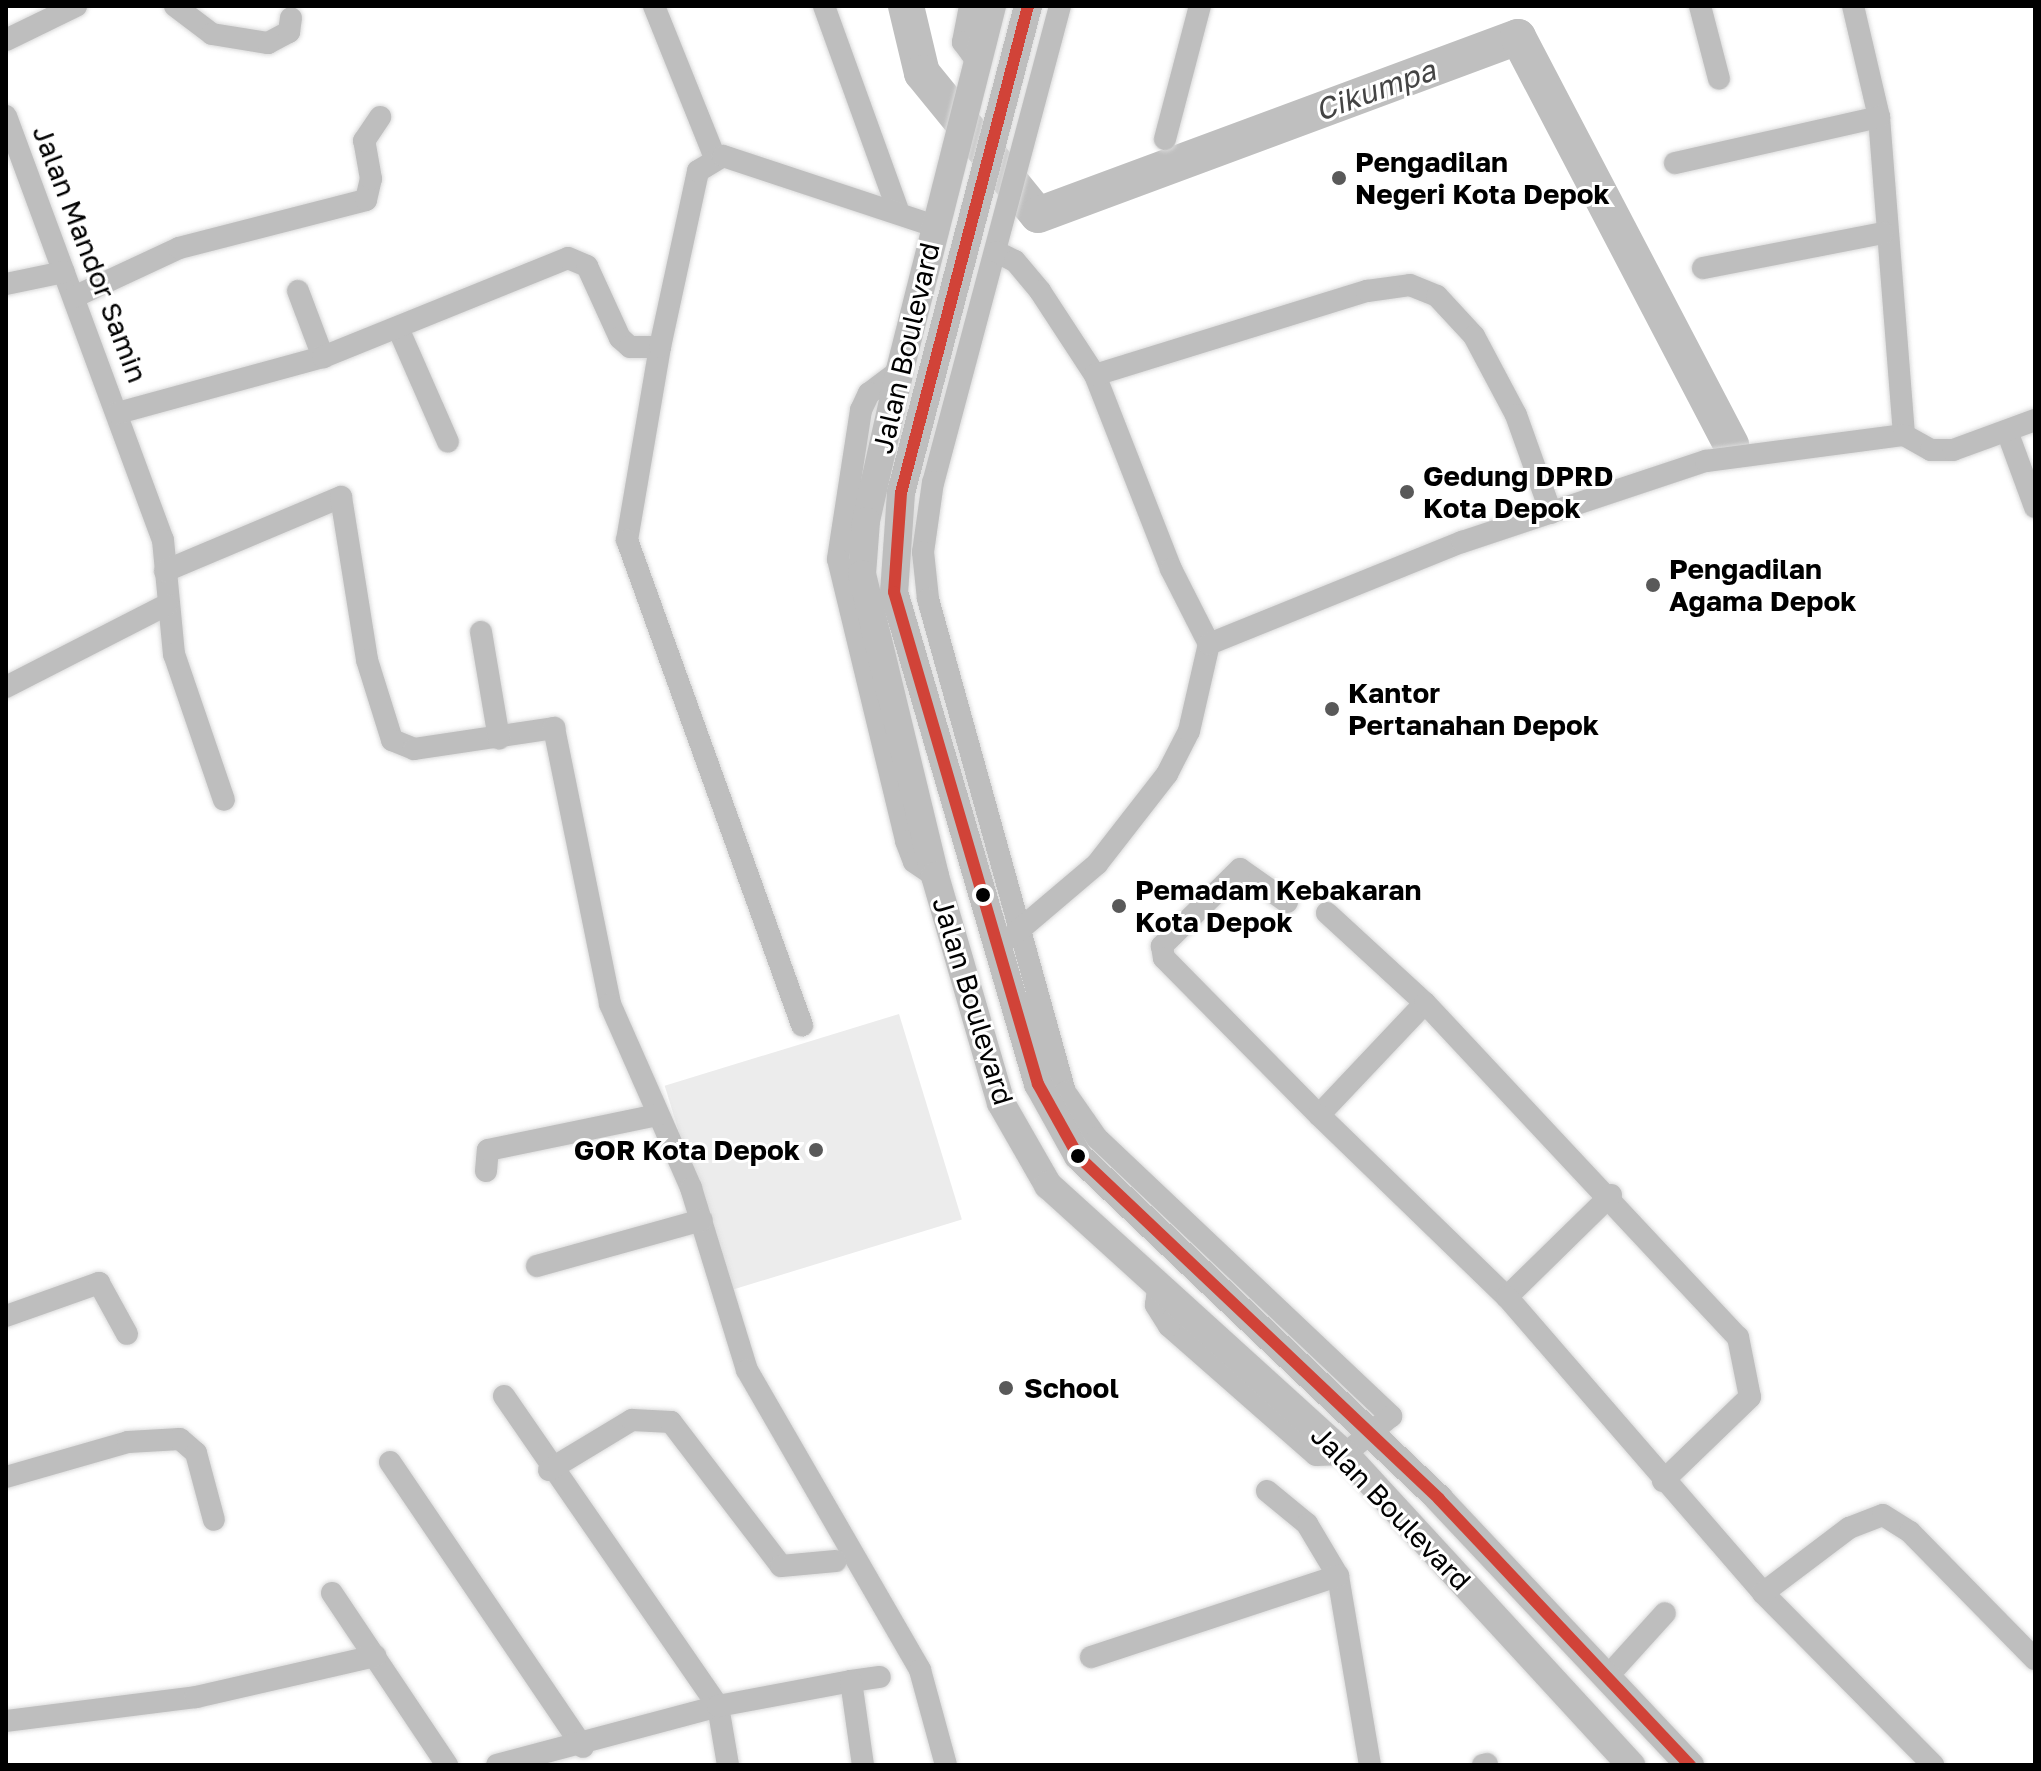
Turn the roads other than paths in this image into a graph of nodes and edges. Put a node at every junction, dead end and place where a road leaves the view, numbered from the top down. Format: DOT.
graph roads {
  1 [pos="76,6"];
  2 [pos="175,6"];
  3 [pos="654,6"];
  4 [pos="824,6"];
  5 [pos="970,6"];
  6 [pos="992,6"];
  7 [pos="1028,6"];
  8 [pos="1060,6"];
  9 [pos="1200,6"];
  10 [pos="1700,6"];
  11 [pos="1853,6"];
  12 [pos="291,18"];
  13 [pos="6,40"];
  14 [pos="976,68"];
  15 [pos="1719,79"];
  16 [pos="1007,81"];
  17 [pos="6,116"];
  18 [pos="380,117"];
  19 [pos="1879,117"];
  20 [pos="1165,139"];
  21 [pos="11,149"];
  22 [pos="715,158"];
  23 [pos="1675,163"];
  24 [pos="899,213"];
  25 [pos="935,226"];
  26 [pos="1883,233"];
  27 [pos="997,252"];
  28 [pos="1703,268"];
  29 [pos="64,272"];
  30 [pos="6,284"];
  31 [pos="298,291"];
  32 [pos="74,297"];
  33 [pos="398,328"];
  34 [pos="660,347"];
  35 [pos="323,357"];
  36 [pos="1095,375"];
  37 [pos="118,413"];
  38 [pos="2035,420"];
  39 [pos="2007,431"];
  40 [pos="1904,435"];
  41 [pos="448,442"];
  42 [pos="2035,507"];
  43 [pos="1551,513"];
  44 [pos="165,571"];
  45 [pos="166,605"];
  46 [pos="481,632"];
  47 [pos="1209,644"];
  48 [pos="6,687"];
  49 [pos="499,738"];
  50 [pos="224,800"];
  51 [pos="1287,902"];
  52 [pos="1327,913"];
  53 [pos="1021,929"];
  54 [pos="997,948"];
  55 [pos="1012,996"];
  56 [pos="1425,1003"];
  57 [pos="975,1013"];
  58 [pos="802,1025"];
  59 [pos="657,1115"];
  60 [pos="1319,1115"];
  61 [pos="486,1171"];
  62 [pos="1611,1195"];
  63 [pos="702,1220"];
  64 [pos="537,1266"];
  65 [pos="1507,1297"];
  66 [pos="6,1316"];
  67 [pos="127,1334"];
  68 [pos="504,1396"];
  69 [pos="1382,1424"];
  70 [pos="1345,1454"];
  71 [pos="390,1462"];
  72 [pos="549,1470"];
  73 [pos="6,1477"];
  74 [pos="1663,1481"];
  75 [pos="1267,1491"];
  76 [pos="214,1520"];
  77 [pos="836,1561"];
  78 [pos="1338,1576"];
  79 [pos="332,1593"];
  80 [pos="1763,1593"];
  81 [pos="1665,1613"];
  82 [pos="375,1656"];
  83 [pos="1091,1657"];
  84 [pos="2035,1659"];
  85 [pos="880,1677"];
  86 [pos="1607,1677"];
  87 [pos="851,1681"];
  88 [pos="718,1706"];
  89 [pos="6,1721"];
  90 [pos="583,1747"];
  91 [pos="447,1765"];
  92 [pos="497,1765"];
  93 [pos="728,1765"];
  94 [pos="863,1765"];
  95 [pos="946,1765"];
  96 [pos="1370,1765"];
  97 [pos="1631,1765"];
  98 [pos="1690,1765"];
  99 [pos="1933,1765"];
  1 -- 13 [label="street"];
  2 -- 12 [label="street"];
  3 -- 22 [label="street"];
  4 -- 24 [label="street"];
  5 -- 14 [label="street"];
  6 -- 14 [label="main road, Jalan Boulevard"];
  7 -- 16 [label="main road, Jalan Boulevard"];
  8 -- 27 [label="street"];
  9 -- 20 [label="street"];
  10 -- 15 [label="street"];
  11 -- 19 [label="street"];
  14 -- 16 [label="main road"];
  14 -- 25 [label="main road, Jalan Boulevard"];
  16 -- 54 [label="main road, Jalan Boulevard"];
  17 -- 21 [label="street, Jalan Mandor Samin"];
  18 -- 32 [label="street"];
  19 -- 23 [label="street"];
  19 -- 26 [label="street"];
  21 -- 29 [label="street, Jalan Mandor Samin"];
  22 -- 24 [label="street"];
  22 -- 34 [label="street"];
  24 -- 25 [label="street"];
  25 -- 57 [label="main road, Jalan Boulevard"];
  26 -- 28 [label="street"];
  26 -- 40 [label="street"];
  27 -- 36 [label="street"];
  27 -- 53 [label="street"];
  29 -- 30 [label="street"];
  29 -- 32 [label="street, Jalan Mandor Samin"];
  31 -- 35 [label="street"];
  32 -- 37 [label="street, Jalan Mandor Samin"];
  33 -- 34 [label="street, Jalan Mandor Samin"];
  33 -- 35 [label="street, Jalan Mandor Samin"];
  33 -- 41 [label="street"];
  34 -- 58 [label="street"];
  35 -- 37 [label="street, Jalan Mandor Samin"];
  36 -- 43 [label="street"];
  36 -- 47 [label="street"];
  37 -- 44 [label="street, Jalan Mandor Samin"];
  38 -- 39 [label="street"];
  39 -- 40 [label="street"];
  39 -- 42 [label="street"];
  40 -- 43 [label="street"];
  43 -- 47 [label="street"];
  44 -- 45 [label="street, Jalan Mandor Samin"];
  44 -- 49 [label="street"];
  45 -- 48 [label="street"];
  45 -- 50 [label="street, Jalan Mandor Samin"];
  46 -- 49 [label="street"];
  47 -- 53 [label="street"];
  49 -- 59 [label="street"];
  51 -- 60 [label="street"];
  52 -- 56 [label="street"];
  53 -- 54 [label="street"];
  53 -- 69 [label="street"];
  54 -- 55 [label="main road, Jalan Boulevard"];
  55 -- 57 [label="main road"];
  55 -- 69 [label="main road, Jalan Boulevard"];
  56 -- 60 [label="street"];
  56 -- 62 [label="street"];
  57 -- 70 [label="main road, Jalan Boulevard"];
  59 -- 61 [label="street"];
  59 -- 63 [label="street"];
  60 -- 65 [label="street"];
  62 -- 65 [label="street"];
  62 -- 74 [label="street"];
  63 -- 64 [label="street"];
  63 -- 95 [label="street"];
  65 -- 74 [label="street"];
  66 -- 67 [label="street"];
  68 -- 72 [label="street"];
  69 -- 70 [label="street"];
  69 -- 86 [label="main road, Jalan Boulevard"];
  70 -- 97 [label="main road, Jalan Boulevard"];
  71 -- 90 [label="street"];
  72 -- 77 [label="street"];
  72 -- 88 [label="street"];
  73 -- 76 [label="street"];
  74 -- 80 [label="street"];
  75 -- 78 [label="street"];
  78 -- 83 [label="street"];
  78 -- 96 [label="street"];
  79 -- 82 [label="street"];
  80 -- 84 [label="street"];
  80 -- 99 [label="street"];
  81 -- 86 [label="street"];
  82 -- 89 [label="street"];
  82 -- 91 [label="street"];
  85 -- 87 [label="street"];
  86 -- 98 [label="main road, Jalan Boulevard"];
  87 -- 88 [label="street"];
  87 -- 94 [label="street"];
  88 -- 90 [label="street"];
  88 -- 93 [label="street"];
  90 -- 92 [label="street"];
}
